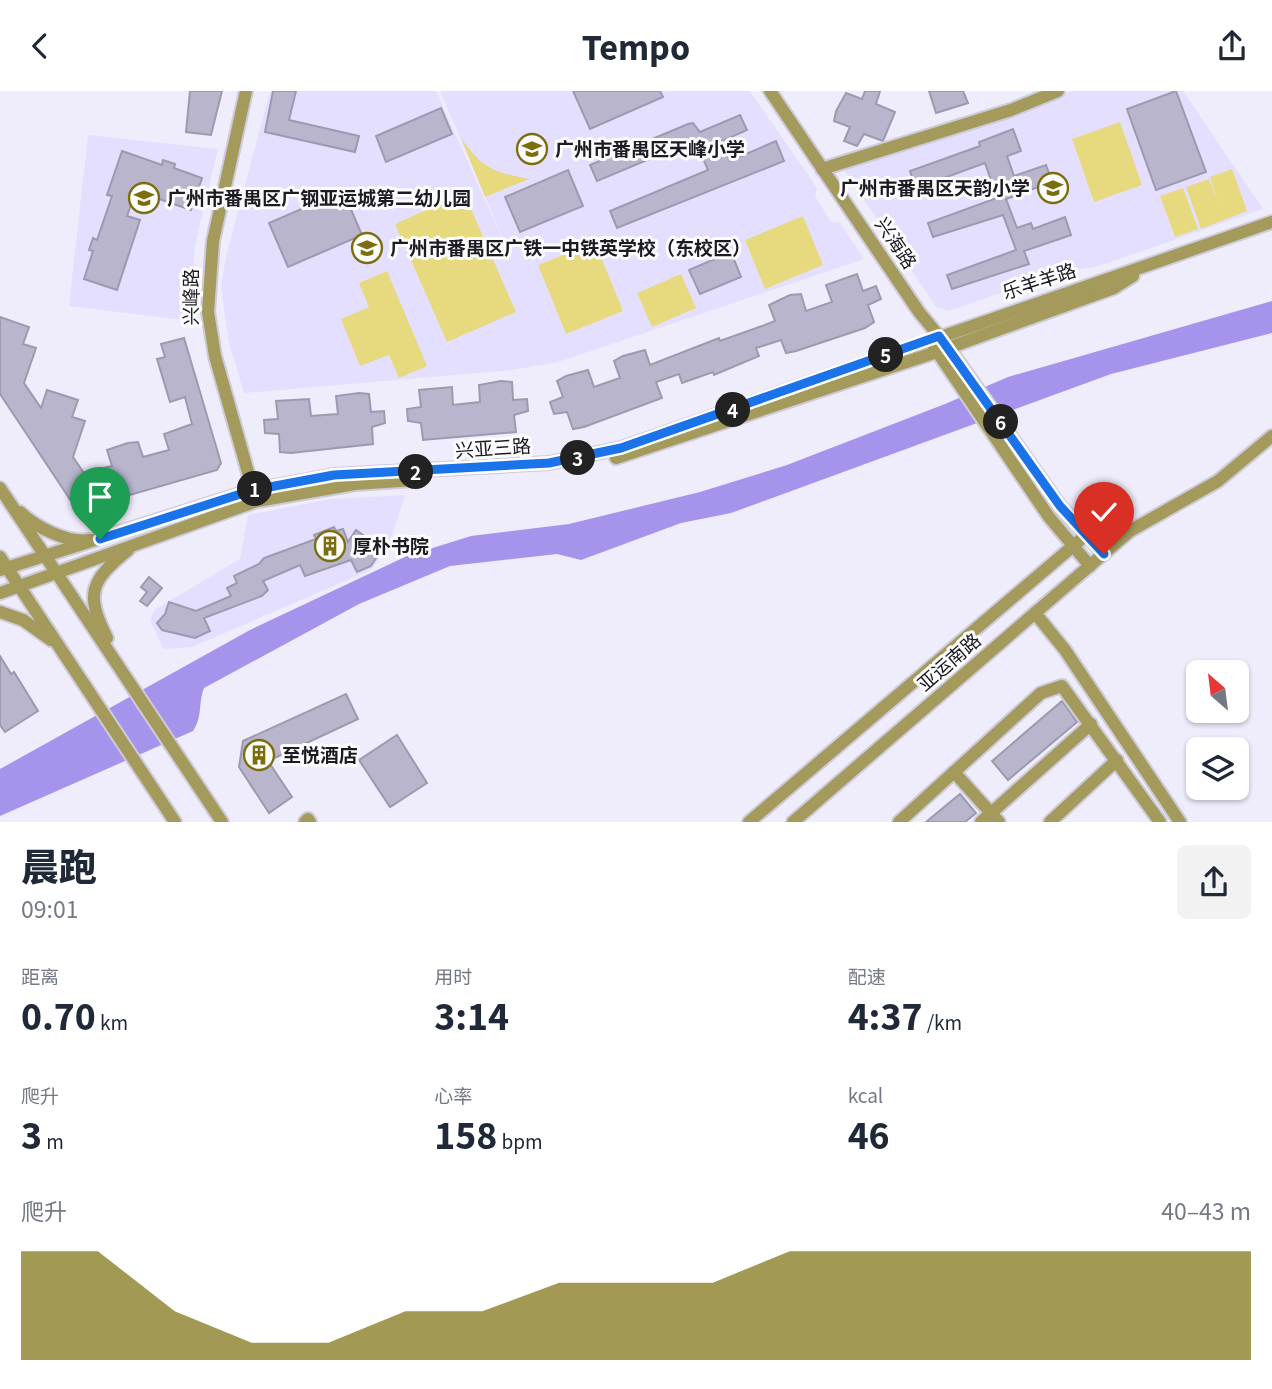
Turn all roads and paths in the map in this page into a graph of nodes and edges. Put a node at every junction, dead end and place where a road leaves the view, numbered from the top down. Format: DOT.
graph roads {
  1 [pos="246,91"];
  2 [pos="770,91"];
  3 [pos="1058,91"];
  4 [pos="822,169"];
  5 [pos="1272,222"];
  6 [pos="1152,265"];
  7 [pos="935,338"];
  8 [pos="943,350"];
  9 [pos="1001,433"];
  10 [pos="1272,436"];
  11 [pos="2,491"];
  12 [pos="255,495"];
  13 [pos="1086,535"];
  14 [pos="153,537"];
  15 [pos="100,539"];
  16 [pos="1073,546"];
  17 [pos="1104,554"];
  18 [pos="45,556"];
  19 [pos="2,565"];
  20 [pos="1090,566"];
  21 [pos="55,572"];
  22 [pos="20,587"];
  23 [pos="0,593"];
  24 [pos="0,612"];
  25 [pos="1035,613"];
  26 [pos="66,656"];
  27 [pos="113,658"];
  28 [pos="1091,724"];
  29 [pos="1117,760"];
  30 [pos="954,772"];
  31 [pos="1157,817"];
  32 [pos="990,819"];
  33 [pos="175,822"];
  34 [pos="222,822"];
  35 [pos="749,822"];
  36 [pos="793,822"];
  37 [pos="900,822"];
  38 [pos="1050,822"];
  39 [pos="1144,822"];
  40 [pos="1180,822"];
  1 -- 12 [label="street, 兴峰路"];
  2 -- 4 [label="street, 兴海路"];
  3 -- 4 [label="street"];
  4 -- 7 [label="street, 兴海路"];
  5 -- 6 [label="street, 乐羊羊路"];
  6 -- 7 [label="street, 乐羊羊路"];
  6 -- 8 [label="street, 乐羊羊路"];
  7 -- 8 [label="street, 兴海路"];
  7 -- 12 [label="street, 兴亚三路"];
  8 -- 9 [label="street, 兴海路"];
  8 -- 12 [label="street, 兴亚三路"];
  9 -- 13 [label="street"];
  9 -- 16 [label="street"];
  10 -- 17 [label="street, 亚运南路"];
  11 -- 15 [label="street"];
  11 -- 18 [label="street"];
  12 -- 14 [label="street, 兴亚三路"];
  12 -- 15 [label="street, 兴亚三路"];
  13 -- 16 [label="street, 亚运南路"];
  13 -- 17 [label="street"];
  14 -- 21 [label="street, 兴亚三路"];
  14 -- 27 [label="street"];
  15 -- 18 [label="street, 兴亚三路"];
  16 -- 20 [label="street"];
  16 -- 35 [label="street, 亚运南路"];
  17 -- 20 [label="street, 亚运南路"];
  18 -- 19 [label="street, 兴亚三路"];
  18 -- 21 [label="street"];
  19 -- 22 [label="street"];
  20 -- 25 [label="street, 亚运南路"];
  21 -- 22 [label="street, 兴亚三路"];
  21 -- 27 [label="street"];
  22 -- 23 [label="street, 兴亚三路"];
  22 -- 26 [label="street"];
  24 -- 26 [label="street"];
  25 -- 36 [label="street, 亚运南路"];
  25 -- 40 [label="street"];
  26 -- 33 [label="street"];
  27 -- 34 [label="street"];
  28 -- 29 [label="street"];
  28 -- 30 [label="street"];
  28 -- 32 [label="street"];
  29 -- 31 [label="street"];
  29 -- 38 [label="street"];
  30 -- 32 [label="street"];
  30 -- 37 [label="street"];
  31 -- 39 [label="street"];
}
